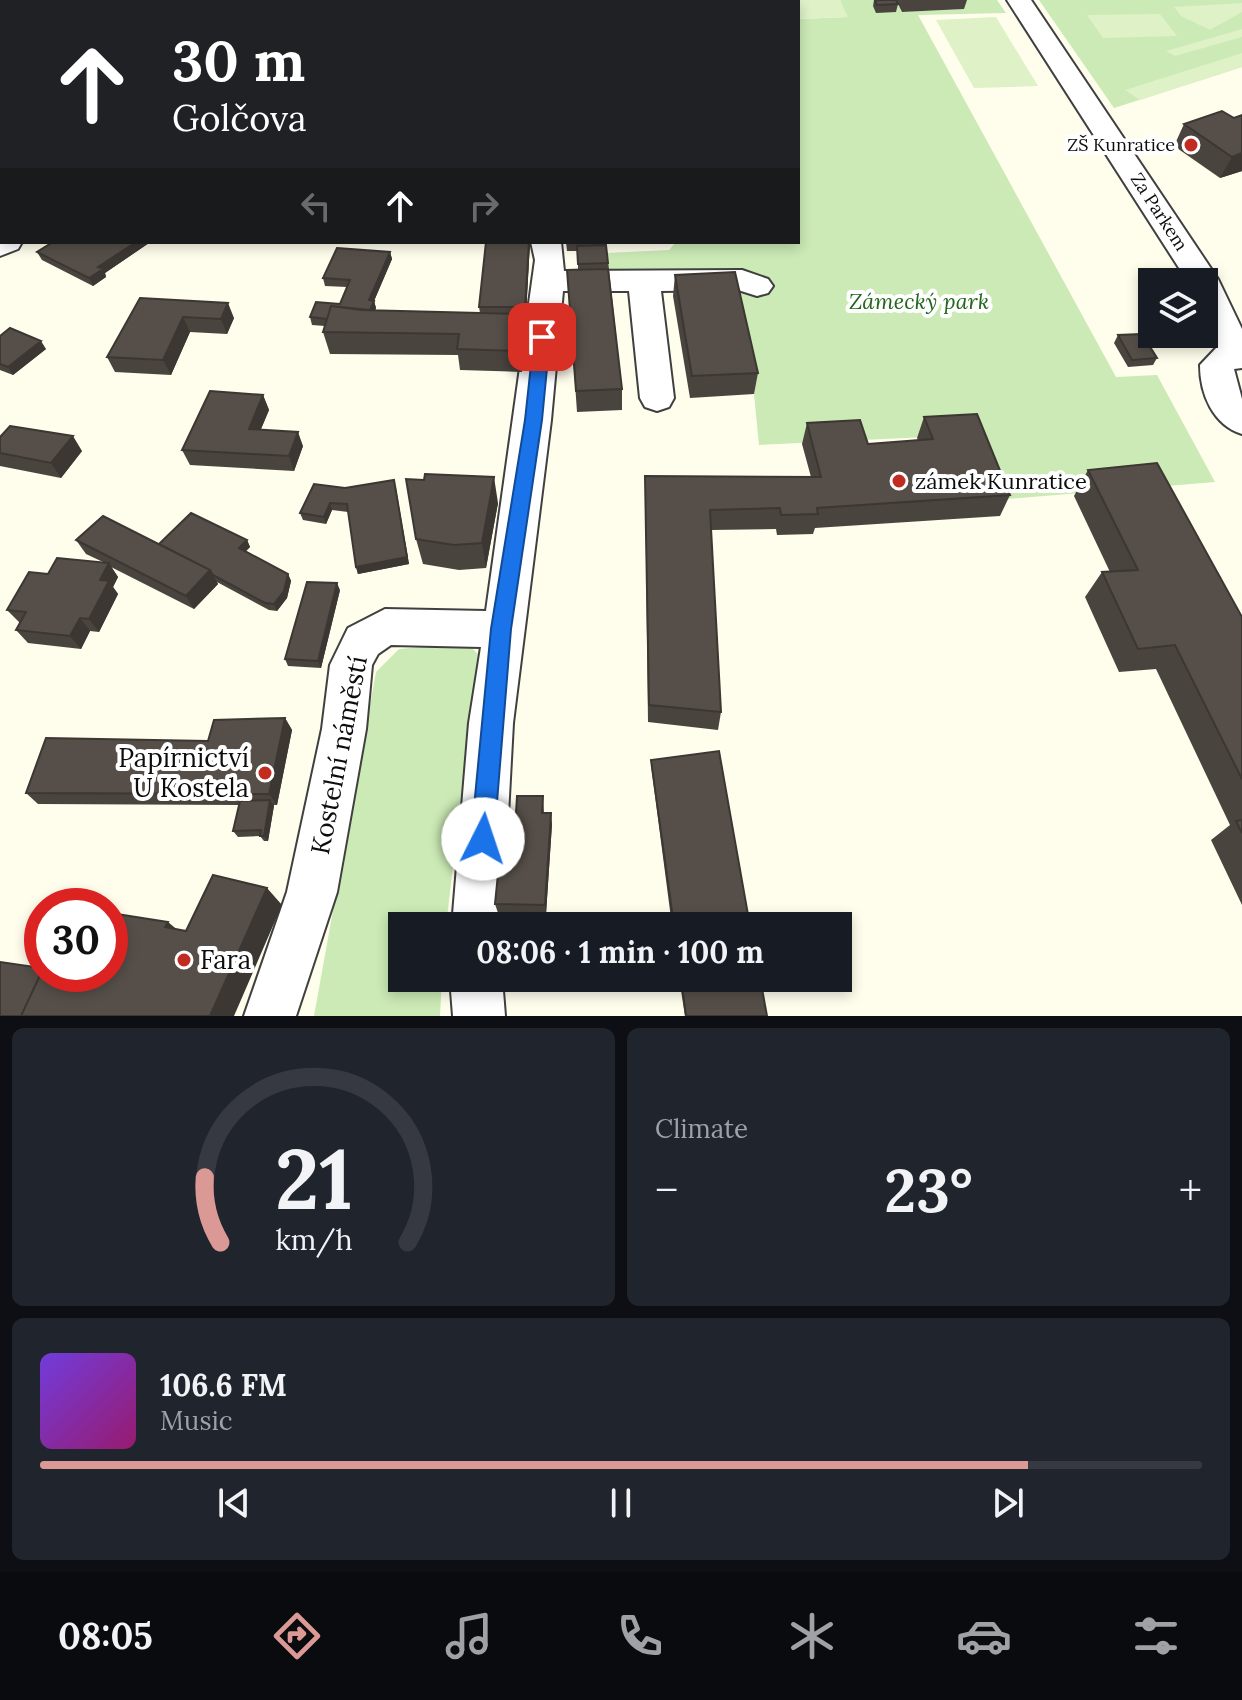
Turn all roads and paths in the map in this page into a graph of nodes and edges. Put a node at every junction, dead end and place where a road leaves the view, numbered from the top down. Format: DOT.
graph roads {
  1 [pos="1019,0"];
  2 [pos="546,244"];
  3 [pos="644,281"];
  4 [pos="548,282"];
  5 [pos="757,286"];
  6 [pos="1238,353"];
  7 [pos="657,398"];
  8 [pos="1242,421"];
  9 [pos="501,629"];
  10 [pos="478,912"];
  11 [pos="477,992"];
  12 [pos="270,1016"];
  13 [pos="479,1016"];
  1 -- 6 [label="street, Za Parkem"];
  2 -- 4 [label="street"];
  3 -- 4 [label="street"];
  3 -- 5 [label="street"];
  3 -- 7 [label="street"];
  4 -- 9 [label="street"];
  6 -- 8 [label="street, Za Parkem"];
  9 -- 10 [label="street"];
  9 -- 12 [label="street, Kostelní náměstí"];
  11 -- 13 [label="street"];
}
